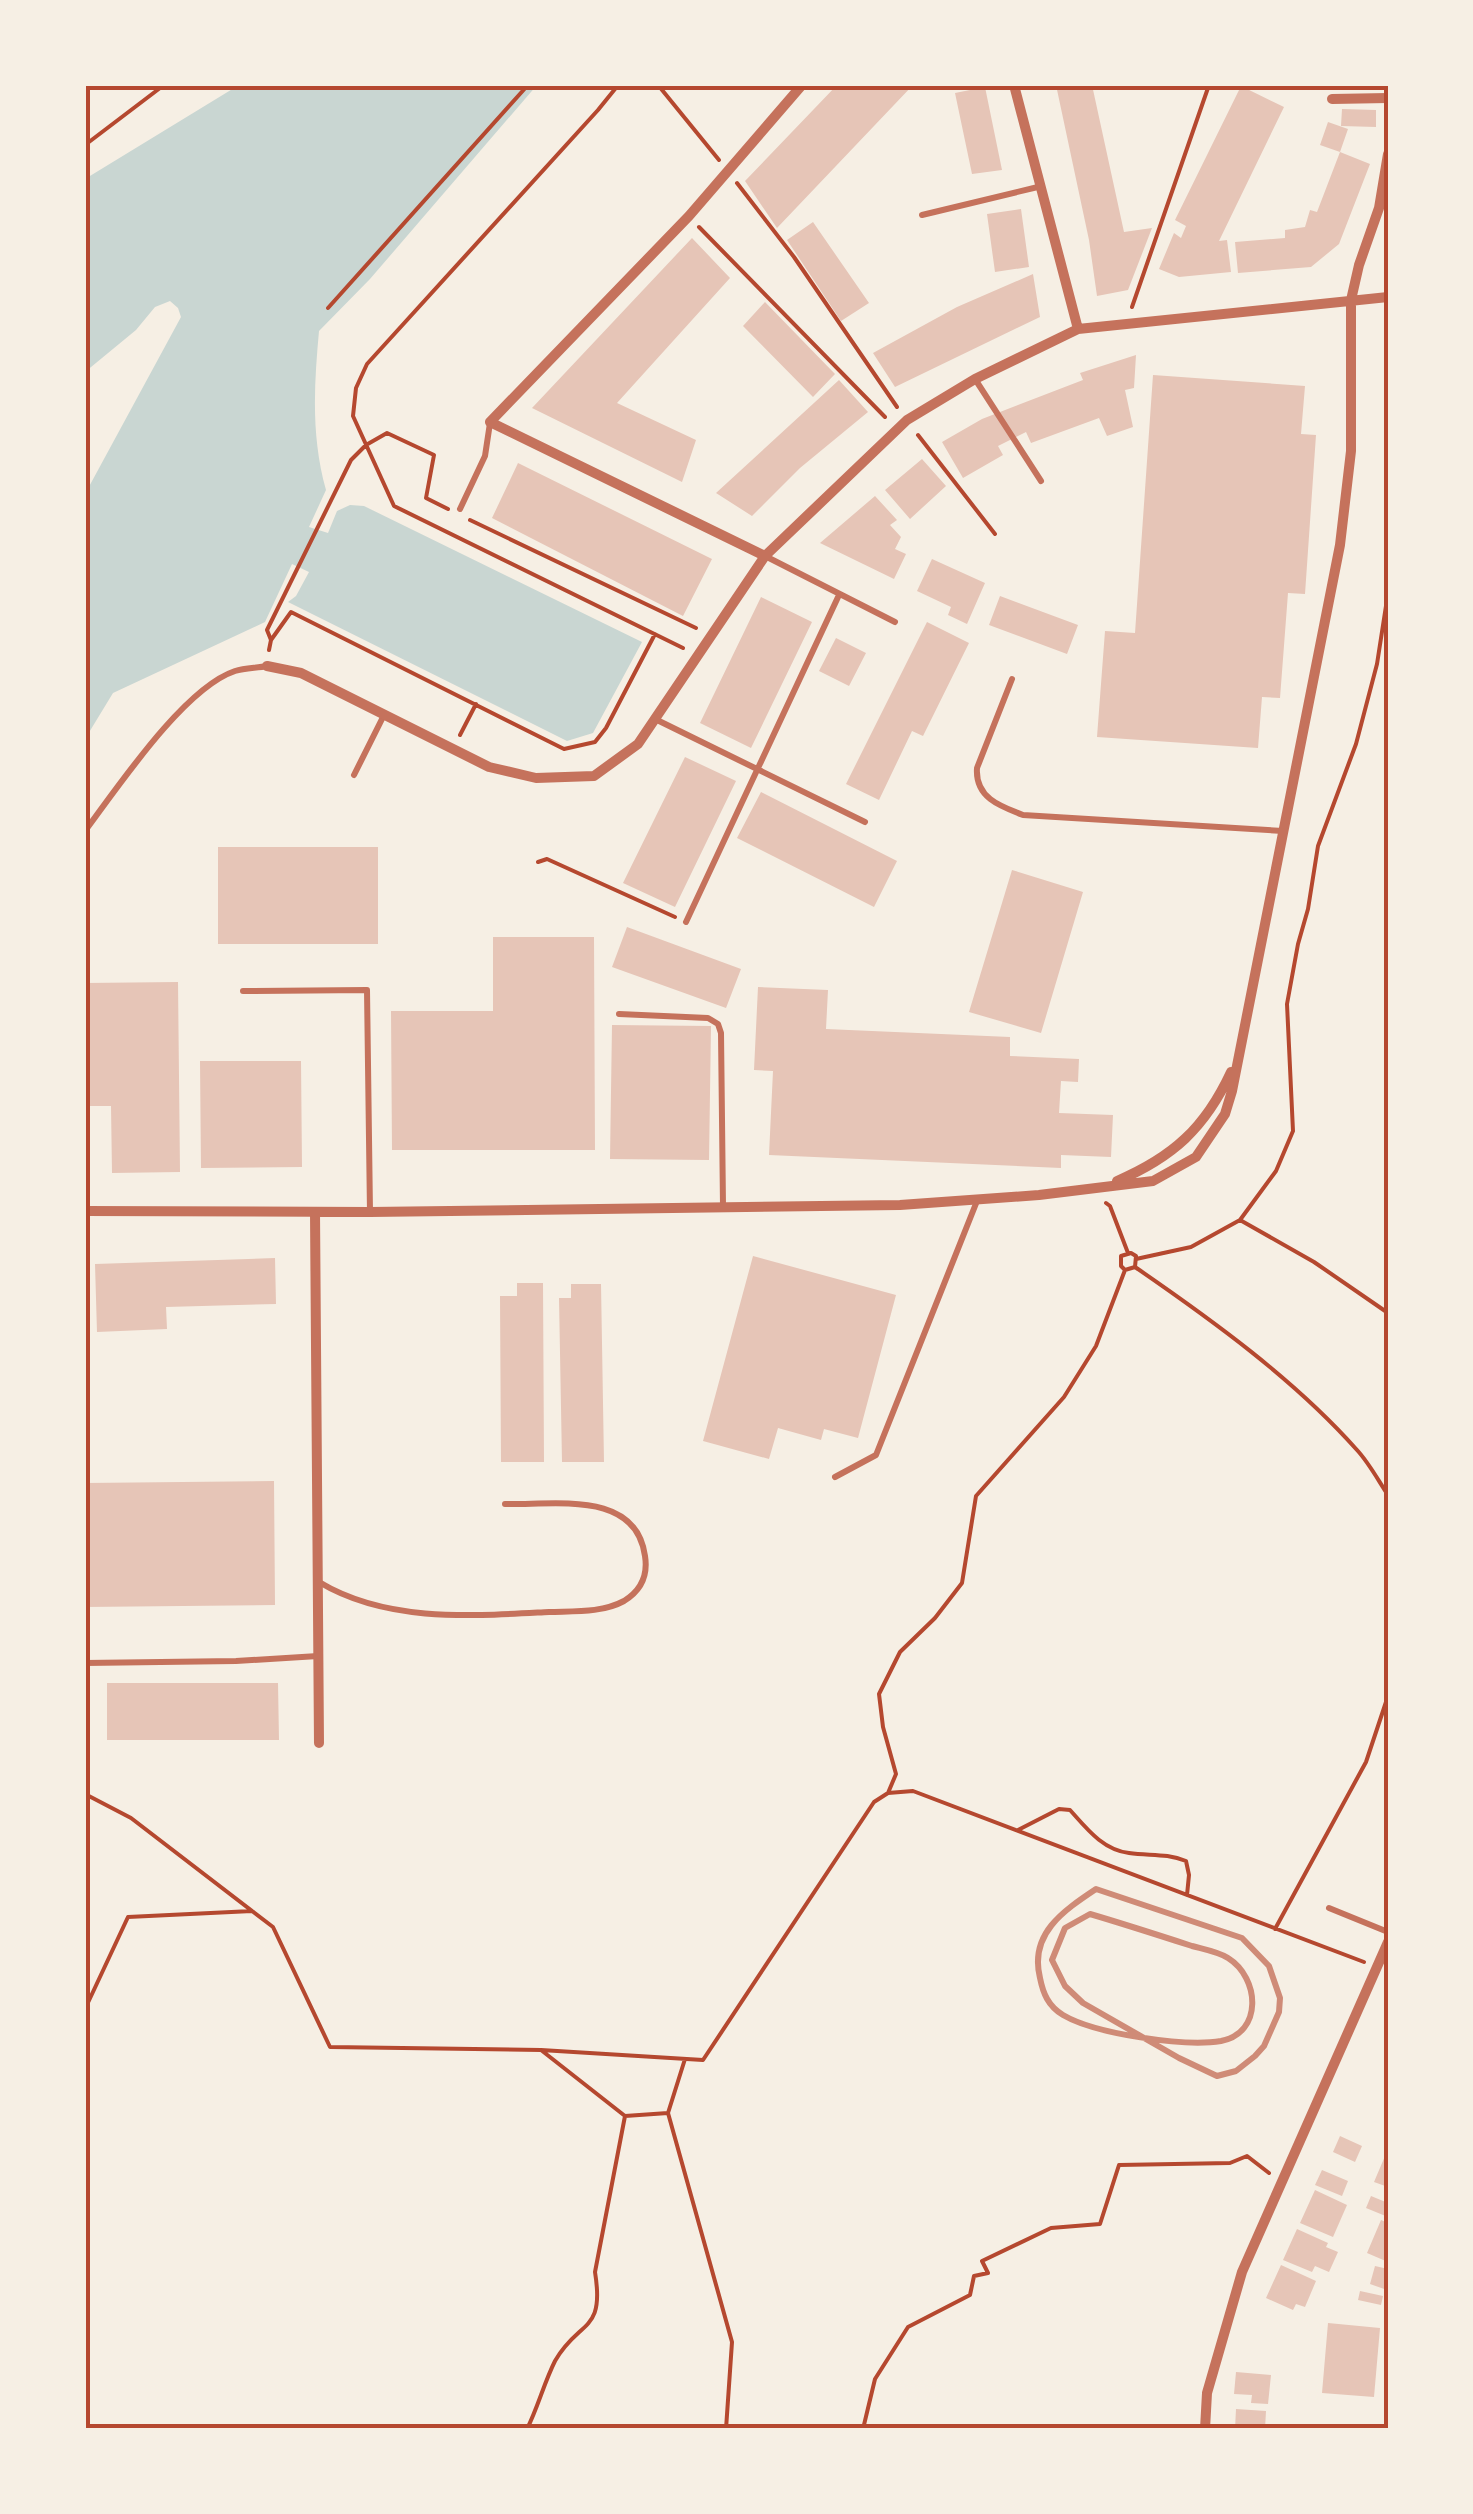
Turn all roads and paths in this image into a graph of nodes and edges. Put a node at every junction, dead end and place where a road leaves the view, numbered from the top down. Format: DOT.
graph roads {
  1 [pos="164,85"];
  2 [pos="528,85"];
  3 [pos="615,85"];
  4 [pos="658,85"];
  5 [pos="802,85"];
  6 [pos="1014,85"];
  7 [pos="1209,85"];
  8 [pos="1388,98"];
  9 [pos="1332,99"];
  10 [pos="85,145"];
  11 [pos="1388,154"];
  12 [pos="728,171"];
  13 [pos="1044,186"];
  14 [pos="1383,208"];
  15 [pos="689,216"];
  16 [pos="922,216"];
  17 [pos="1388,296"];
  18 [pos="1351,300"];
  19 [pos="328,308"];
  20 [pos="1126,323"];
  21 [pos="1078,330"];
  22 [pos="975,379"];
  23 [pos="907,420"];
  24 [pos="490,422"];
  25 [pos="896,429"];
  26 [pos="366,445"];
  27 [pos="1041,481"];
  28 [pos="460,509"];
  29 [pos="452,524"];
  30 [pos="448,533"];
  31 [pos="995,534"];
  32 [pos="765,556"];
  33 [pos="1388,594"];
  34 [pos="838,595"];
  35 [pos="895,622"];
  36 [pos="654,634"];
  37 [pos="710,635"];
  38 [pos="271,640"];
  39 [pos="670,642"];
  40 [pos="266,666"];
  41 [pos="1012,680"];
  42 [pos="476,704"];
  43 [pos="384,715"];
  44 [pos="654,719"];
  45 [pos="453,748"];
  46 [pos="757,770"];
  47 [pos="354,775"];
  48 [pos="865,822"];
  49 [pos="85,830"];
  50 [pos="1283,831"];
  51 [pos="538,862"];
  52 [pos="686,922"];
  53 [pos="243,991"];
  54 [pos="619,1014"];
  55 [pos="1239,1053"];
  56 [pos="1106,1185"];
  57 [pos="1086,1190"];
  58 [pos="978,1200"];
  59 [pos="724,1206"];
  60 [pos="85,1211"];
  61 [pos="315,1212"];
  62 [pos="370,1212"];
  63 [pos="1240,1220"];
  64 [pos="1128,1253"];
  65 [pos="1136,1259"];
  66 [pos="1135,1267"];
  67 [pos="1125,1270"];
  68 [pos="1388,1313"];
  69 [pos="836,1477"];
  70 [pos="1388,1495"];
  71 [pos="505,1504"];
  72 [pos="318,1582"];
  73 [pos="318,1656"];
  74 [pos="85,1663"];
  75 [pos="1388,1696"];
  76 [pos="318,1743"];
  77 [pos="888,1793"];
  78 [pos="85,1794"];
  79 [pos="1018,1830"];
  80 [pos="1187,1895"];
  81 [pos="1328,1908"];
  82 [pos="252,1911"];
  83 [pos="1275,1928"];
  84 [pos="1388,1932"];
  85 [pos="1388,1942"];
  86 [pos="1378,1968"];
  87 [pos="85,2009"];
  88 [pos="541,2050"];
  89 [pos="685,2059"];
  90 [pos="668,2113"];
  91 [pos="625,2116"];
  92 [pos="1280,2190"];
  93 [pos="527,2429"];
  94 [pos="726,2429"];
  95 [pos="863,2429"];
  96 [pos="1205,2429"];
  1 -- 10 [label="path"];
  2 -- 19 [label="path"];
  3 -- 26 [label="path"];
  4 -- 12 [label="path"];
  5 -- 12 [label="street"];
  6 -- 13 [label="street"];
  7 -- 20 [label="path"];
  8 -- 9 [label="street"];
  11 -- 14 [label="street"];
  12 -- 15 [label="street"];
  12 -- 23 [label="path"];
  13 -- 16 [label="lane"];
  13 -- 21 [label="street"];
  14 -- 18 [label="street"];
  15 -- 24 [label="street"];
  15 -- 25 [label="path"];
  17 -- 18 [label="street"];
  18 -- 20 [label="street"];
  18 -- 50 [label="street"];
  20 -- 21 [label="street"];
  21 -- 22 [label="street"];
  22 -- 23 [label="street"];
  22 -- 27 [label="lane"];
  23 -- 25 [label="street"];
  23 -- 31 [label="path"];
  24 -- 28 [label="lane"];
  24 -- 32 [label="street"];
  25 -- 32 [label="street"];
  26 -- 30 [label="path"];
  26 -- 37 [label="path"];
  26 -- 38 [label="path"];
  29 -- 30 [label="path"];
  30 -- 36 [label="path"];
  32 -- 34 [label="lane"];
  32 -- 37 [label="street"];
  33 -- 63 [label="path"];
  34 -- 35 [label="lane"];
  34 -- 46 [label="lane"];
  36 -- 39 [label="path"];
  36 -- 42 [label="path"];
  37 -- 44 [label="street"];
  38 -- 40 [label="path"];
  38 -- 42 [label="path"];
  40 -- 43 [label="street"];
  40 -- 49 [label="lane"];
  41 -- 50 [label="lane"];
  42 -- 45 [label="path"];
  43 -- 45 [label="street"];
  43 -- 47 [label="lane"];
  44 -- 45 [label="street"];
  44 -- 46 [label="lane"];
  46 -- 48 [label="lane"];
  46 -- 52 [label="lane"];
  50 -- 55 [label="street"];
  51 -- 52 [label="path"];
  53 -- 62 [label="lane"];
  54 -- 59 [label="lane"];
  55 -- 56 [label="street"];
  55 -- 56 [label="street"];
  56 -- 57 [label="street"];
  57 -- 58 [label="street"];
  57 -- 64 [label="path"];
  58 -- 59 [label="street"];
  58 -- 69 [label="lane"];
  59 -- 62 [label="street"];
  60 -- 61 [label="street"];
  61 -- 62 [label="street"];
  61 -- 72 [label="street"];
  63 -- 65 [label="path"];
  63 -- 68 [label="path"];
  64 -- 65 [label="path"];
  64 -- 67 [label="path"];
  65 -- 66 [label="path"];
  66 -- 67 [label="path"];
  66 -- 70 [label="path"];
  67 -- 77 [label="path"];
  71 -- 72 [label="lane"];
  72 -- 73 [label="street"];
  73 -- 74 [label="lane"];
  73 -- 76 [label="street"];
  75 -- 83 [label="path"];
  77 -- 79 [label="path"];
  77 -- 89 [label="path"];
  78 -- 82 [label="path"];
  79 -- 80 [label="path"];
  79 -- 80 [label="path"];
  80 -- 83 [label="path"];
  81 -- 84 [label="lane"];
  82 -- 87 [label="path"];
  82 -- 88 [label="path"];
  83 -- 86 [label="path"];
  85 -- 86 [label="street"];
  86 -- 92 [label="street"];
  88 -- 89 [label="path"];
  88 -- 91 [label="path"];
  89 -- 90 [label="path"];
  90 -- 91 [label="path"];
  90 -- 94 [label="path"];
  91 -- 93 [label="path"];
  92 -- 95 [label="path"];
  92 -- 96 [label="street"];
}
